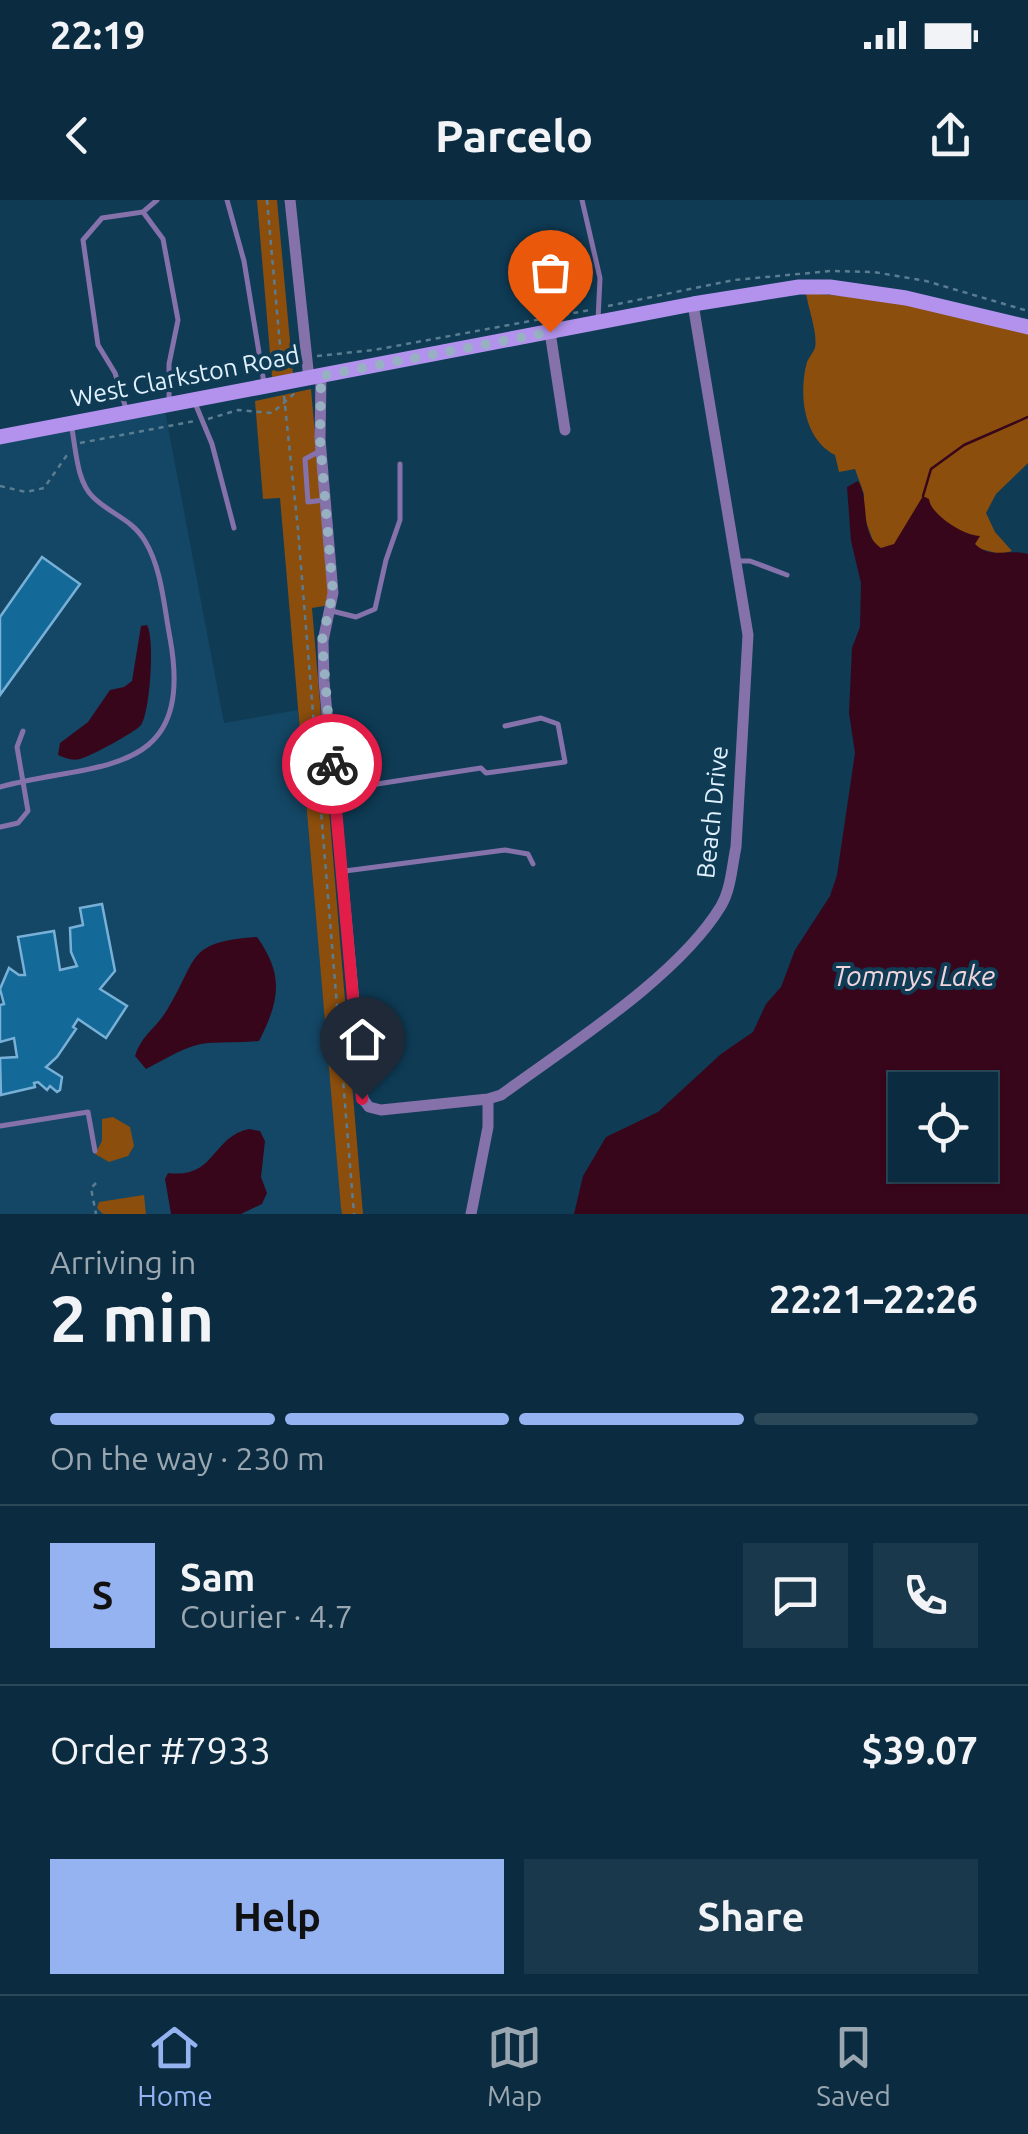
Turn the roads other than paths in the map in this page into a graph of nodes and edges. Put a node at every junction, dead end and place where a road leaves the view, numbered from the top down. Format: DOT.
graph roads {
  1 [pos="158,200"];
  2 [pos="227,200"];
  3 [pos="290,200"];
  4 [pos="582,200"];
  5 [pos="143,212"];
  6 [pos="693,304"];
  7 [pos="598,323"];
  8 [pos="1028,327"];
  9 [pos="550,332"];
  10 [pos="317,381"];
  11 [pos="264,386"];
  12 [pos="194,400"];
  13 [pos="169,405"];
  14 [pos="128,413"];
  15 [pos="71,424"];
  16 [pos="565,430"];
  17 [pos="0,437"];
  18 [pos="400,464"];
  19 [pos="234,528"];
  20 [pos="736,562"];
  21 [pos="787,575"];
  22 [pos="329,610"];
  23 [pos="504,726"];
  24 [pos="23,731"];
  25 [pos="24,782"];
  26 [pos="0,788"];
  27 [pos="335,790"];
  28 [pos="0,827"];
  29 [pos="533,864"];
  30 [pos="342,871"];
  31 [pos="488,1099"];
  32 [pos="0,1126"];
  33 [pos="94,1151"];
  34 [pos="472,1214"];
  1 -- 5 [label="lane"];
  2 -- 11 [label="lane"];
  3 -- 10 [label="street"];
  4 -- 7 [label="lane"];
  5 -- 13 [label="lane"];
  5 -- 14 [label="lane"];
  6 -- 7 [label="main road, West Clarkston Road"];
  6 -- 8 [label="main road, West Clarkston Road"];
  6 -- 20 [label="street, Beach Drive"];
  7 -- 9 [label="main road, West Clarkston Road"];
  9 -- 10 [label="main road, West Clarkston Road"];
  9 -- 16 [label="street"];
  10 -- 11 [label="main road, West Clarkston Road"];
  10 -- 22 [label="street"];
  11 -- 12 [label="main road, West Clarkston Road"];
  12 -- 13 [label="main road, West Clarkston Road"];
  12 -- 19 [label="lane"];
  13 -- 14 [label="main road, West Clarkston Road"];
  14 -- 15 [label="main road, West Clarkston Road"];
  15 -- 17 [label="main road, West Clarkston Road"];
  15 -- 25 [label="lane"];
  18 -- 22 [label="lane"];
  20 -- 21 [label="lane"];
  20 -- 31 [label="street, Beach Drive"];
  22 -- 27 [label="street"];
  23 -- 27 [label="lane"];
  24 -- 25 [label="lane"];
  25 -- 26 [label="lane"];
  25 -- 28 [label="lane"];
  27 -- 30 [label="street"];
  29 -- 30 [label="lane"];
  30 -- 31 [label="street"];
  31 -- 34 [label="street"];
  32 -- 33 [label="lane"];
}
